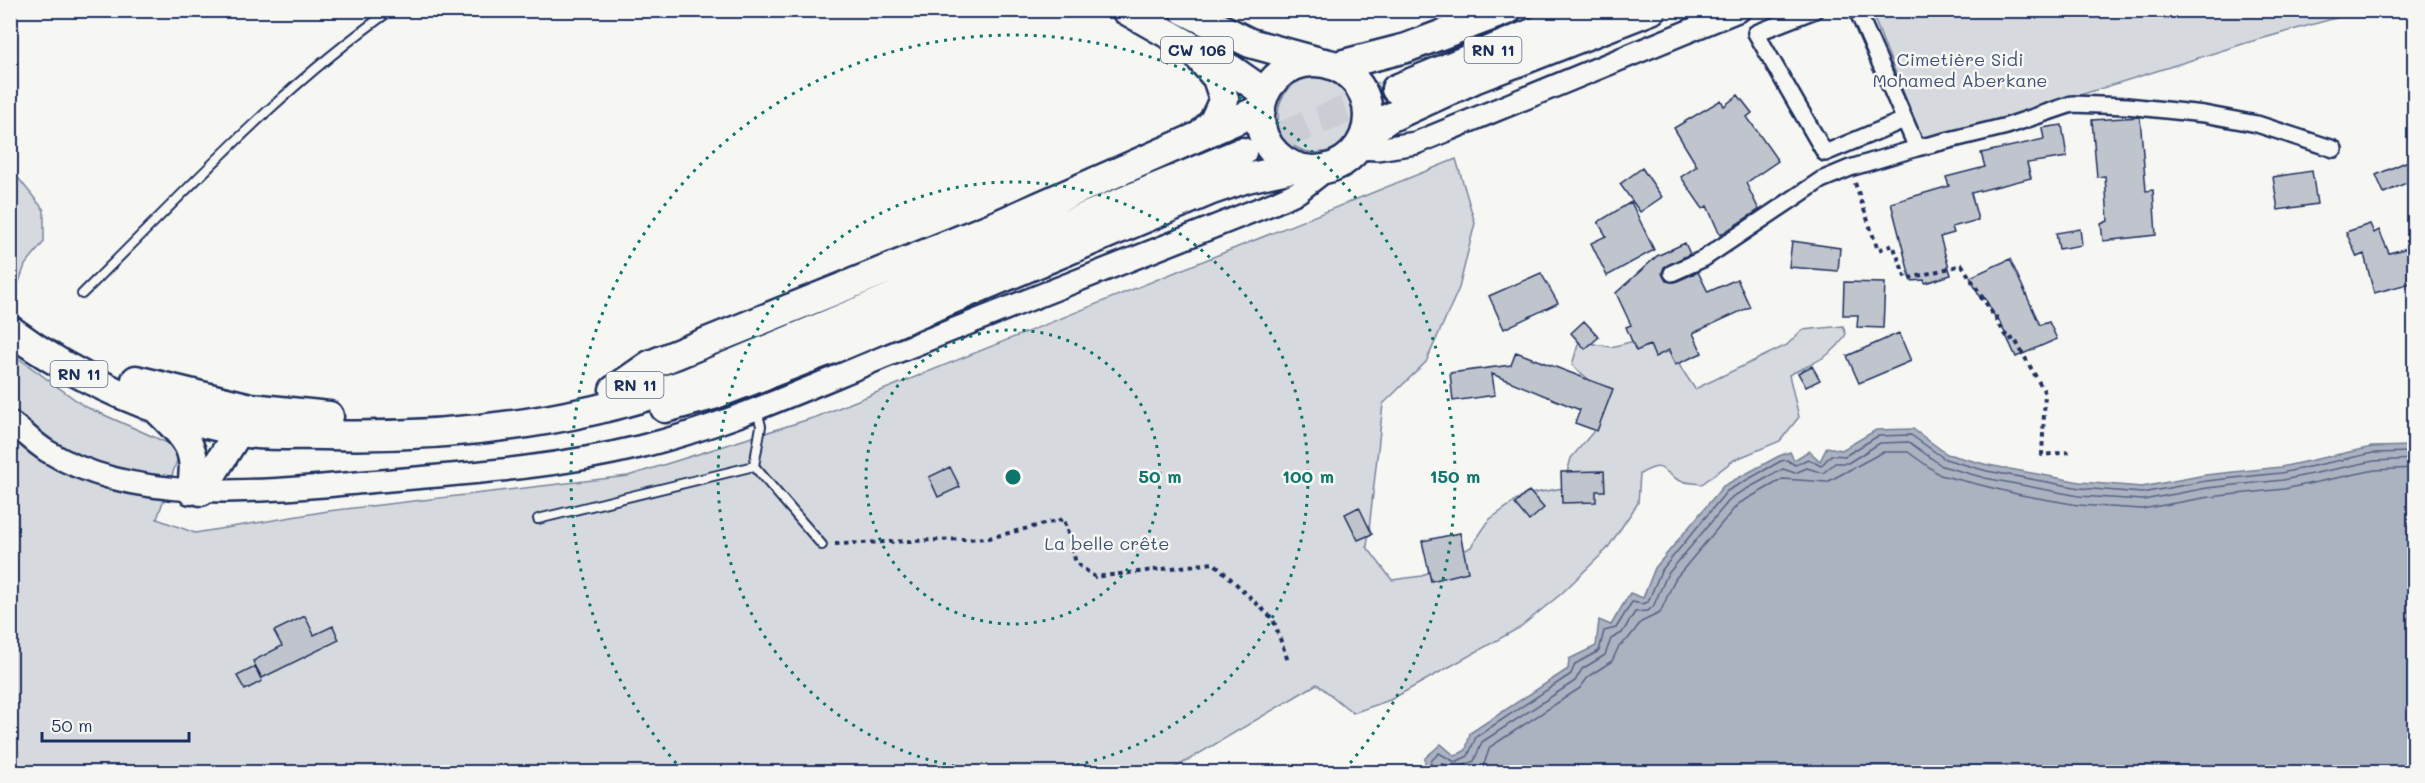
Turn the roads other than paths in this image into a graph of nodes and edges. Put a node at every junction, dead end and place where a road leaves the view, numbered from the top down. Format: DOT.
graph roads {
  1 [pos="391,10"];
  2 [pos="1126,10"];
  3 [pos="1184,10"];
  4 [pos="1507,10"];
  5 [pos="1558,10"];
  6 [pos="1589,10"];
  7 [pos="1651,10"];
  8 [pos="1740,10"];
  9 [pos="1815,10"];
  10 [pos="1857,10"];
  11 [pos="1182,42"];
  12 [pos="1328,64"];
  13 [pos="1263,101"];
  14 [pos="1904,120"];
  15 [pos="1200,136"];
  16 [pos="1362,141"];
  17 [pos="1240,146"];
  18 [pos="1917,148"];
  19 [pos="2334,149"];
  20 [pos="1297,167"];
  21 [pos="1330,167"];
  22 [pos="1672,273"];
  23 [pos="82,294"];
  24 [pos="10,310"];
  25 [pos="10,330"];
  26 [pos="608,400"];
  27 [pos="153,406"];
  28 [pos="756,408"];
  29 [pos="314,416"];
  30 [pos="10,422"];
  31 [pos="239,432"];
  32 [pos="754,466"];
  33 [pos="196,491"];
  34 [pos="538,519"];
  35 [pos="822,545"];
  1 -- 23 [label="lane"];
  2 -- 11 [label="highway, CW 106"];
  3 -- 12 [label="highway, CW 106"];
  4 -- 12 [label="highway"];
  5 -- 6 [label="highway, RN 11"];
  7 -- 16 [label="highway"];
  8 -- 16 [label="street"];
  9 -- 14 [label="street"];
  10 -- 14 [label="street"];
  11 -- 13 [label="highway, CW 106"];
  11 -- 15 [label="highway"];
  12 -- 13 [label="highway"];
  12 -- 16 [label="highway"];
  13 -- 15 [label="highway"];
  13 -- 20 [label="highway"];
  14 -- 18 [label="street"];
  15 -- 26 [label="highway"];
  16 -- 21 [label="highway"];
  17 -- 26 [label="highway, RN 11"];
  18 -- 19 [label="street"];
  18 -- 22 [label="street"];
  20 -- 21 [label="highway"];
  20 -- 26 [label="highway"];
  21 -- 28 [label="street"];
  24 -- 29 [label="highway, RN 11"];
  25 -- 27 [label="highway, RN 11"];
  26 -- 29 [label="highway, RN 11"];
  26 -- 31 [label="highway, RN 11"];
  27 -- 31 [label="highway, RN 11"];
  27 -- 33 [label="highway"];
  28 -- 32 [label="lane"];
  28 -- 33 [label="street"];
  29 -- 31 [label="highway"];
  30 -- 33 [label="street"];
  31 -- 33 [label="highway"];
  32 -- 34 [label="lane"];
  32 -- 35 [label="lane"];
}
